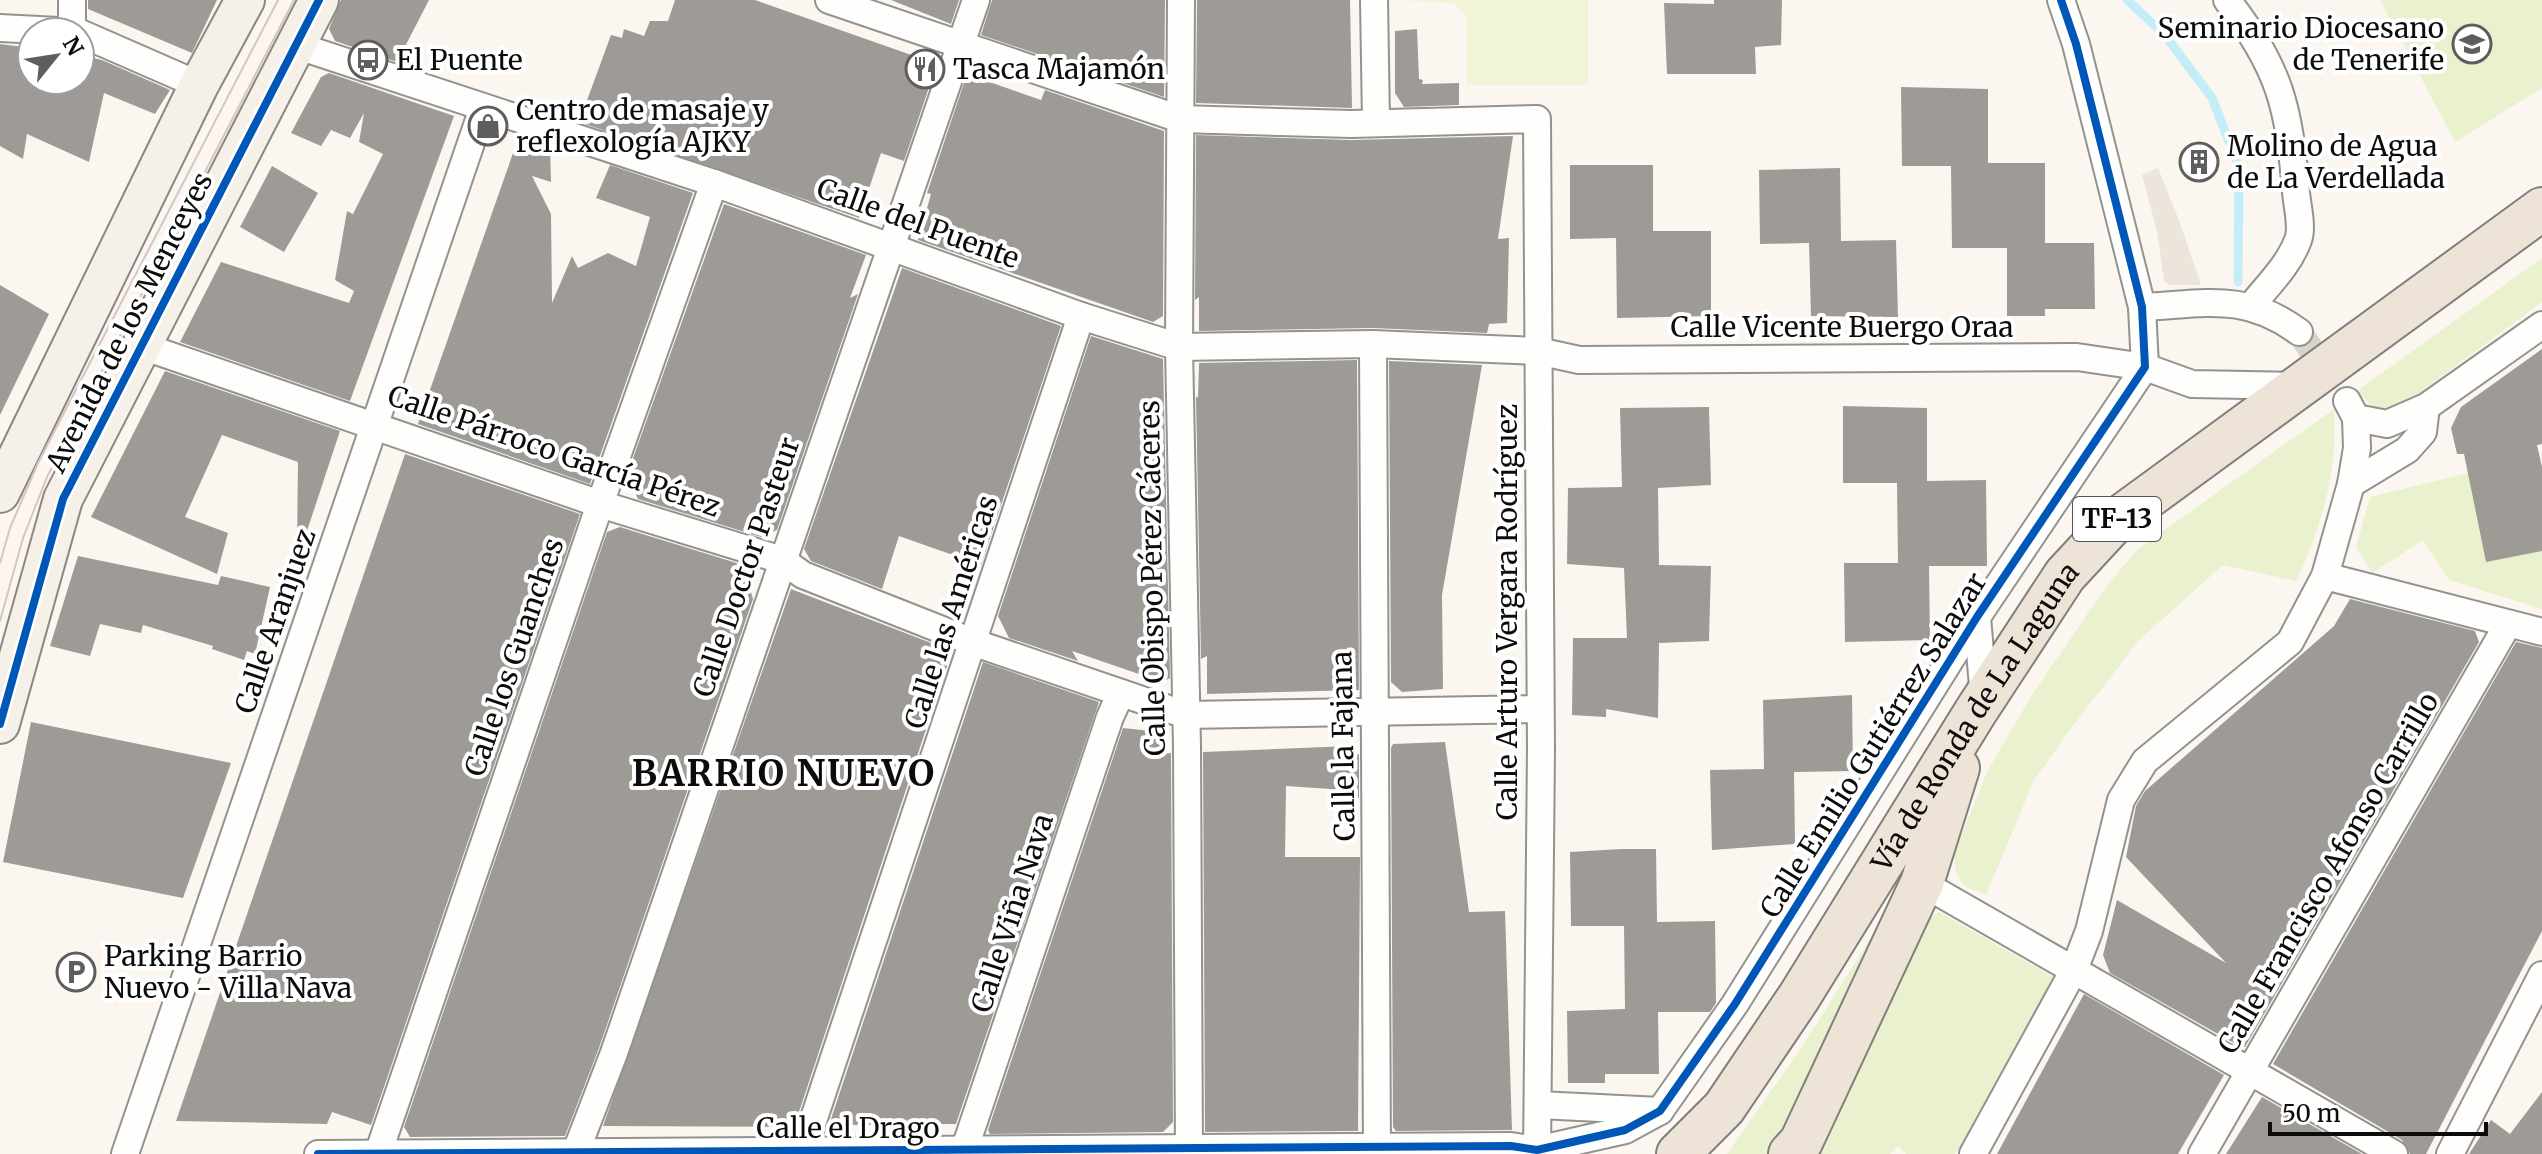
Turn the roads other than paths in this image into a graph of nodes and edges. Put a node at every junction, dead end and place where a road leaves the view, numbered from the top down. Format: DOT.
graph roads {
  1 [pos="245,0"];
  2 [pos="319,0"];
  3 [pos="829,0"];
  4 [pos="976,0"];
  5 [pos="1181,0"];
  6 [pos="1374,0"];
  7 [pos="2061,0"];
  8 [pos="2227,0"];
  9 [pos="96,39"];
  10 [pos="295,45"];
  11 [pos="960,47"];
  12 [pos="199,85"];
  13 [pos="483,108"];
  14 [pos="1180,119"];
  15 [pos="1376,121"];
  16 [pos="714,183"];
  17 [pos="2542,209"];
  18 [pos="892,247"];
  19 [pos="2252,305"];
  20 [pos="2142,307"];
  21 [pos="1081,316"];
  22 [pos="2542,325"];
  23 [pos="2299,332"];
  24 [pos="1373,344"];
  25 [pos="142,346"];
  26 [pos="1179,347"];
  27 [pos="1538,351"];
  28 [pos="2145,367"];
  29 [pos="2298,386"];
  30 [pos="2426,407"];
  31 [pos="377,424"];
  32 [pos="2351,484"];
  33 [pos="0,493"];
  34 [pos="600,504"];
  35 [pos="782,560"];
  36 [pos="2325,576"];
  37 [pos="1977,617"];
  38 [pos="2508,624"];
  39 [pos="2542,632"];
  40 [pos="975,643"];
  41 [pos="1121,693"];
  42 [pos="1980,704"];
  43 [pos="1540,709"];
  44 [pos="1376,711"];
  45 [pos="1186,715"];
  46 [pos="0,724"];
  47 [pos="1922,883"];
  48 [pos="2074,970"];
  49 [pos="2542,975"];
  50 [pos="2252,1071"];
  51 [pos="1539,1105"];
  52 [pos="1660,1111"];
  53 [pos="1377,1150"];
  54 [pos="802,1152"];
  55 [pos="964,1152"];
  56 [pos="1189,1152"];
  57 [pos="1537,1152"];
  58 [pos="576,1153"];
  59 [pos="125,1154"];
  60 [pos="318,1154"];
  61 [pos="378,1154"];
  62 [pos="1678,1154"];
  63 [pos="1790,1154"];
  64 [pos="1973,1154"];
  65 [pos="2202,1154"];
  66 [pos="2394,1154"];
  67 [pos="2450,1154"];
  1 -- 12 [label="main road, Avenida de los Menceyes"];
  2 -- 10 [label="main road, Avenida de los Menceyes"];
  3 -- 11 [label="street"];
  4 -- 11 [label="street, Calle Doctor Pasteur"];
  5 -- 14 [label="street, Calle Obispo Pérez Cáceres"];
  6 -- 15 [label="street"];
  7 -- 20 [label="street"];
  8 -- 19 [label="street"];
  9 -- 12 [label="street"];
  10 -- 13 [label="street, Calle del Puente"];
  10 -- 25 [label="main road, Avenida de los Menceyes"];
  11 -- 14 [label="street"];
  11 -- 18 [label="street, Calle Doctor Pasteur"];
  12 -- 33 [label="main road, Avenida de los Menceyes"];
  13 -- 16 [label="street, Calle del Puente"];
  13 -- 31 [label="street, Calle Aranjuez"];
  14 -- 15 [label="street"];
  14 -- 26 [label="street, Calle Obispo Pérez Cáceres"];
  15 -- 27 [label="street, Calle Arturo Vergara Rodríguez"];
  16 -- 18 [label="street, Calle del Puente"];
  16 -- 34 [label="street, Calle los Guanches"];
  17 -- 29 [label="main road, Vía de Ronda de La Laguna / TF-13"];
  18 -- 21 [label="street, Calle del Puente"];
  18 -- 35 [label="street, Calle Doctor Pasteur"];
  19 -- 20 [label="street"];
  19 -- 23 [label="street"];
  20 -- 28 [label="street"];
  21 -- 26 [label="street, Calle del Puente"];
  21 -- 40 [label="street, Calle las Américas"];
  22 -- 30 [label="street"];
  24 -- 26 [label="street, Calle del Puente"];
  24 -- 27 [label="street, Calle del Puente"];
  24 -- 44 [label="street, Calle la Fajana"];
  25 -- 31 [label="street, Calle Párroco García Pérez"];
  25 -- 46 [label="main road, Avenida de los Menceyes"];
  26 -- 45 [label="street, Calle Obispo Pérez Cáceres"];
  27 -- 28 [label="street, Calle Vicente Buergo Oraa"];
  27 -- 43 [label="street, Calle Arturo Vergara Rodríguez"];
  28 -- 29 [label="street, Calle Vicente Buergo Oraa"];
  28 -- 37 [label="street, Calle Emilio Gutiérrez Salazar"];
  29 -- 42 [label="main road, Vía de Ronda de La Laguna / TF-13"];
  30 -- 32 [label="street"];
  30 -- 32 [label="street"];
  31 -- 34 [label="street, Calle Párroco García Pérez"];
  31 -- 59 [label="street, Calle Aranjuez"];
  32 -- 36 [label="street"];
  34 -- 35 [label="street, Calle Párroco García Pérez"];
  34 -- 61 [label="street, Calle los Guanches"];
  35 -- 40 [label="street, Calle Párroco García Pérez"];
  35 -- 58 [label="street, Calle Doctor Pasteur"];
  36 -- 38 [label="street"];
  36 -- 48 [label="street"];
  37 -- 42 [label="street"];
  37 -- 52 [label="street, Calle Emilio Gutiérrez Salazar"];
  38 -- 39 [label="street"];
  38 -- 50 [label="street, Calle Francisco Afonso Carrillo"];
  40 -- 41 [label="street, Calle Párroco García Pérez"];
  40 -- 54 [label="street, Calle las Américas"];
  41 -- 45 [label="street, Calle Párroco García Pérez"];
  41 -- 55 [label="street, Calle Viña Nava"];
  42 -- 47 [label="main road"];
  42 -- 62 [label="main road, Vía de Ronda de La Laguna / TF-13"];
  43 -- 44 [label="street, Calle Párroco García Pérez"];
  43 -- 51 [label="street, Calle Arturo Vergara Rodríguez"];
  44 -- 45 [label="street, Calle Párroco García Pérez"];
  44 -- 53 [label="street, Calle la Fajana"];
  45 -- 56 [label="street, Calle Obispo Pérez Cáceres"];
  47 -- 48 [label="street"];
  47 -- 63 [label="main road"];
  48 -- 50 [label="street"];
  48 -- 64 [label="street"];
  49 -- 67 [label="street"];
  50 -- 65 [label="street, Calle Francisco Afonso Carrillo"];
  50 -- 66 [label="street"];
  51 -- 52 [label="street"];
  51 -- 57 [label="street, Calle Arturo Vergara Rodríguez"];
  52 -- 57 [label="street, Calle Emilio Gutiérrez Salazar"];
  53 -- 56 [label="street, Calle el Drago"];
  53 -- 57 [label="street, Calle Emilio Gutiérrez Salazar"];
  54 -- 55 [label="street, Calle el Drago"];
  54 -- 58 [label="street, Calle el Drago"];
  55 -- 56 [label="street, Calle el Drago"];
  58 -- 61 [label="street, Calle el Drago"];
  60 -- 61 [label="street, Calle el Drago"];
}
